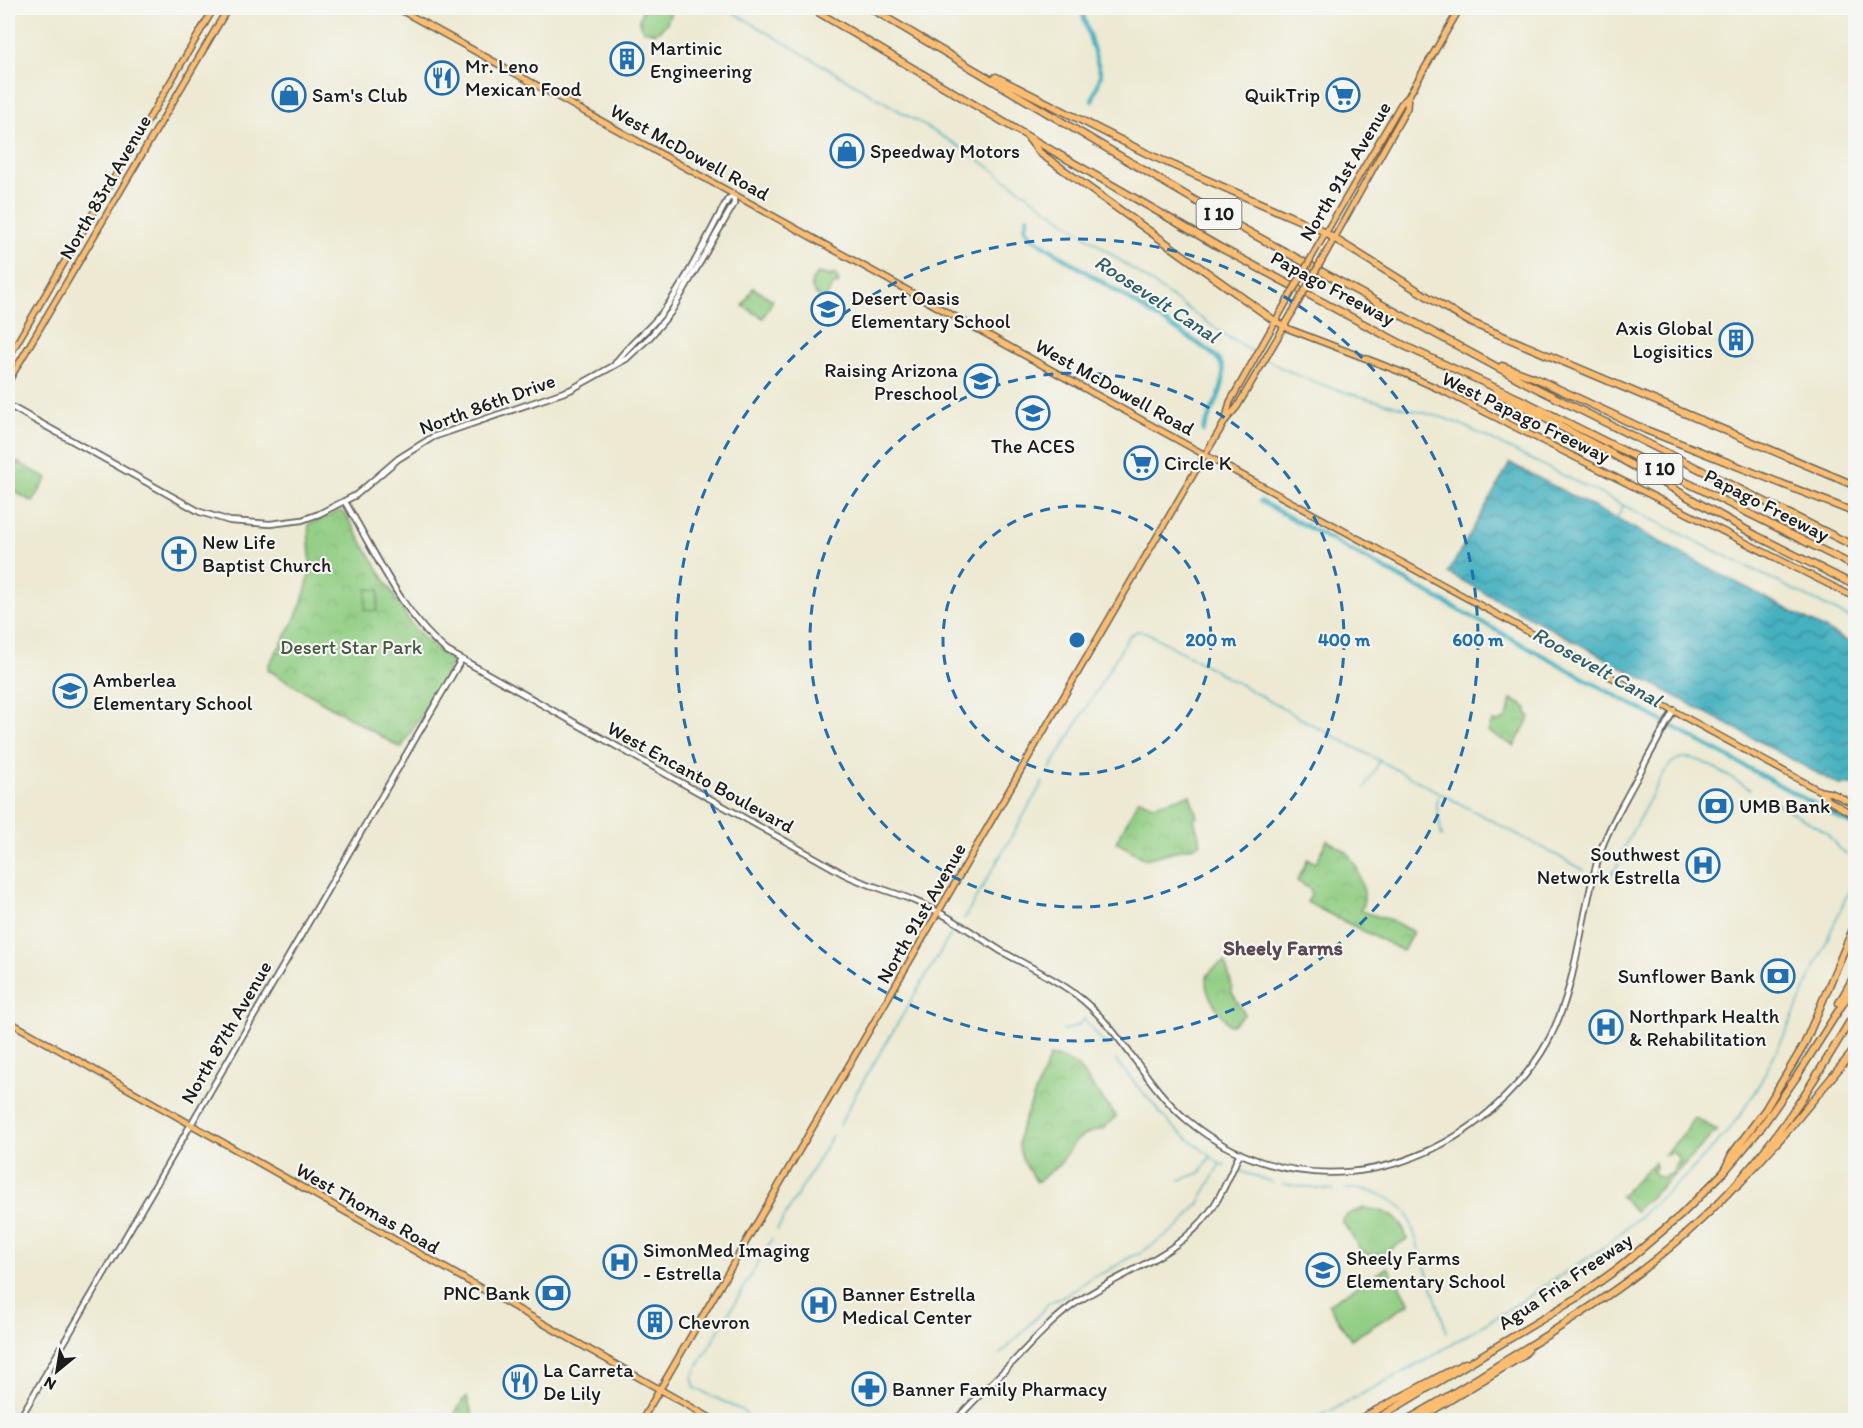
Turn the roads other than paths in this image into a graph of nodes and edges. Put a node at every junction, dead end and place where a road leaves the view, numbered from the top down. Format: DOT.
graph roads {
  1 [pos="214,8"];
  2 [pos="228,8"];
  3 [pos="397,8"];
  4 [pos="811,8"];
  5 [pos="870,8"];
  6 [pos="1461,8"];
  7 [pos="962,61"];
  8 [pos="171,80"];
  9 [pos="181,85"];
  10 [pos="1408,98"];
  11 [pos="1027,136"];
  12 [pos="735,195"];
  13 [pos="1325,232"];
  14 [pos="1335,237"];
  15 [pos="670,302"];
  16 [pos="675,306"];
  17 [pos="1275,321"];
  18 [pos="1285,327"];
  19 [pos="8,358"];
  20 [pos="1482,358"];
  21 [pos="615,364"];
  22 [pos="1471,378"];
  23 [pos="8,382"];
  24 [pos="8,405"];
  25 [pos="1226,420"];
  26 [pos="1205,454"];
  27 [pos="1856,486"];
  28 [pos="345,502"];
  29 [pos="1856,513"];
  30 [pos="1856,547"];
  31 [pos="1856,567"];
  32 [pos="1856,586"];
  33 [pos="1856,598"];
  34 [pos="461,660"];
  35 [pos="1674,710"];
  36 [pos="1820,791"];
  37 [pos="1856,805"];
  38 [pos="1856,816"];
  39 [pos="939,913"];
  40 [pos="1856,922"];
  41 [pos="1856,973"];
  42 [pos="1856,983"];
  43 [pos="1856,1011"];
  44 [pos="1832,1020"];
  45 [pos="8,1021"];
  46 [pos="1856,1048"];
  47 [pos="190,1124"];
  48 [pos="1240,1153"];
  49 [pos="1723,1173"];
  50 [pos="1729,1191"];
  51 [pos="1535,1343"];
  52 [pos="1474,1360"];
  53 [pos="659,1390"];
  54 [pos="18,1420"];
  55 [pos="642,1420"];
  56 [pos="714,1420"];
  57 [pos="956,1420"];
  58 [pos="1358,1420"];
  59 [pos="1375,1420"];
  60 [pos="1407,1420"];
  61 [pos="1417,1420"];
  1 -- 8 [label="main road, North 83rd Avenue"];
  2 -- 9 [label="main road, North 83rd Avenue"];
  3 -- 12 [label="main road, West McDowell Road"];
  4 -- 11 [label="highway, Papago Freeway / I 10"];
  5 -- 7 [label="highway, Papago Freeway / I 10"];
  6 -- 10 [label="main road, North 91st Avenue"];
  7 -- 13 [label="highway"];
  7 -- 20 [label="highway, Papago Freeway / I 10"];
  8 -- 9 [label="main road"];
  8 -- 19 [label="main road, North 83rd Avenue"];
  9 -- 23 [label="main road, North 83rd Avenue"];
  10 -- 13 [label="main road, North 91st Avenue"];
  10 -- 14 [label="main road, North 91st Avenue"];
  11 -- 17 [label="highway"];
  11 -- 22 [label="highway, Papago Freeway / I 10"];
  12 -- 15 [label="street, North 86th Drive"];
  12 -- 16 [label="street, North 86th Drive"];
  12 -- 26 [label="main road, West McDowell Road"];
  13 -- 14 [label="highway"];
  13 -- 17 [label="main road, North 91st Avenue, bridge"];
  14 -- 18 [label="main road, North 91st Avenue, bridge"];
  14 -- 27 [label="highway"];
  15 -- 16 [label="street"];
  15 -- 21 [label="street, North 86th Drive"];
  16 -- 21 [label="street, North 86th Drive"];
  17 -- 18 [label="main road, West Papago Freeway"];
  17 -- 25 [label="main road, North 91st Avenue"];
  18 -- 25 [label="main road, North 91st Avenue"];
  18 -- 33 [label="main road, West Papago Freeway"];
  20 -- 29 [label="highway"];
  20 -- 30 [label="highway, Papago Freeway / I 10"];
  21 -- 28 [label="street, North 86th Drive"];
  22 -- 31 [label="highway, Papago Freeway / I 10"];
  22 -- 32 [label="highway"];
  24 -- 28 [label="street"];
  25 -- 26 [label="main road, North 91st Avenue"];
  26 -- 35 [label="main road, West McDowell Road"];
  26 -- 39 [label="main road, North 91st Avenue"];
  28 -- 34 [label="street, West Encanto Boulevard"];
  34 -- 39 [label="street, West Encanto Boulevard"];
  34 -- 47 [label="street, North 87th Avenue"];
  35 -- 36 [label="main road, West McDowell Road"];
  35 -- 48 [label="street, West Encanto Boulevard"];
  36 -- 37 [label="main road, West McDowell Road"];
  36 -- 38 [label="main road, West McDowell Road"];
  39 -- 48 [label="street, West Encanto Boulevard"];
  39 -- 53 [label="main road, North 91st Avenue"];
  40 -- 49 [label="highway"];
  41 -- 44 [label="highway"];
  42 -- 44 [label="highway"];
  43 -- 50 [label="highway, Agua Fria Freeway"];
  44 -- 49 [label="highway, Agua Fria Freeway"];
  45 -- 47 [label="main road, West Thomas Road"];
  46 -- 50 [label="highway"];
  47 -- 53 [label="main road, West Thomas Road"];
  47 -- 54 [label="street, North 87th Avenue"];
  48 -- 57 [label="street"];
  49 -- 52 [label="highway, Agua Fria Freeway"];
  50 -- 51 [label="highway, Agua Fria Freeway"];
  51 -- 60 [label="highway, Agua Fria Freeway"];
  51 -- 61 [label="highway"];
  52 -- 58 [label="highway"];
  52 -- 59 [label="highway, Agua Fria Freeway"];
  53 -- 55 [label="main road, North 91st Avenue"];
  53 -- 56 [label="main road, West Thomas Road"];
}
